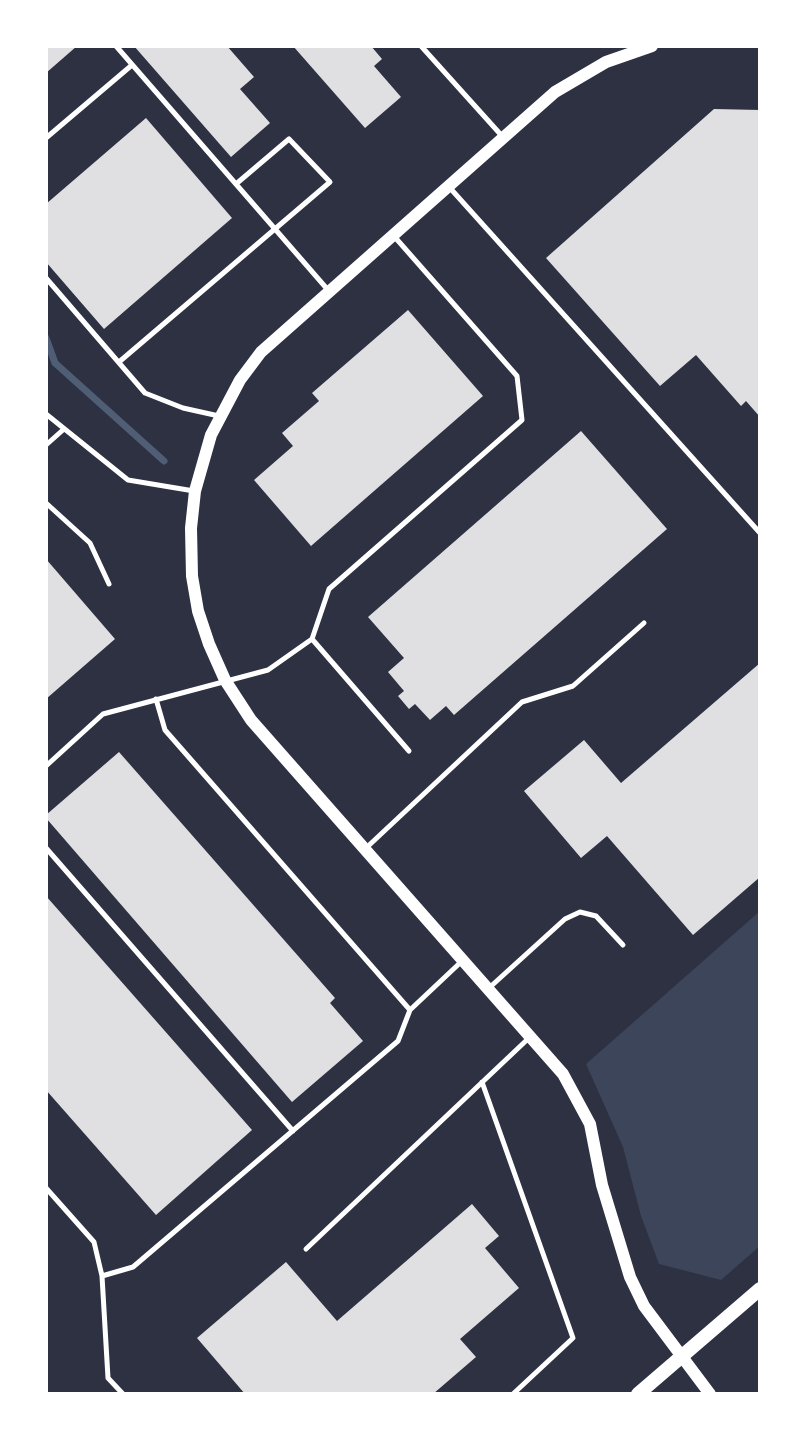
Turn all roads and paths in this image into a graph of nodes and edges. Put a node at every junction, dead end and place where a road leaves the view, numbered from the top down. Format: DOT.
graph roads {
  1 [pos="116,46"];
  2 [pos="421,46"];
  3 [pos="652,46"];
  4 [pos="625,50"];
  5 [pos="132,65"];
  6 [pos="503,137"];
  7 [pos="46,138"];
  8 [pos="236,184"];
  9 [pos="448,185"];
  10 [pos="276,230"];
  11 [pos="393,234"];
  12 [pos="46,278"];
  13 [pos="329,290"];
  14 [pos="119,362"];
  15 [pos="46,414"];
  16 [pos="220,416"];
  17 [pos="64,429"];
  18 [pos="46,445"];
  19 [pos="195,491"];
  20 [pos="46,503"];
  21 [pos="760,533"];
  22 [pos="109,584"];
  23 [pos="644,623"];
  24 [pos="312,639"];
  25 [pos="225,680"];
  26 [pos="156,699"];
  27 [pos="409,751"];
  28 [pos="46,766"];
  29 [pos="46,848"];
  30 [pos="365,850"];
  31 [pos="623,945"];
  32 [pos="463,961"];
  33 [pos="489,988"];
  34 [pos="410,1010"];
  35 [pos="531,1035"];
  36 [pos="482,1082"];
  37 [pos="293,1131"];
  38 [pos="46,1188"];
  39 [pos="306,1249"];
  40 [pos="102,1276"];
  41 [pos="760,1289"];
  42 [pos="681,1355"];
  43 [pos="123,1394"];
  44 [pos="513,1394"];
  45 [pos="638,1394"];
  46 [pos="710,1394"];
  1 -- 5 [label="lane"];
  2 -- 6 [label="lane"];
  3 -- 4 [label="street"];
  4 -- 6 [label="street"];
  5 -- 7 [label="lane"];
  5 -- 8 [label="lane"];
  6 -- 9 [label="street"];
  8 -- 10 [label="lane"];
  8 -- 10 [label="lane"];
  9 -- 11 [label="street"];
  9 -- 21 [label="lane"];
  10 -- 13 [label="lane"];
  10 -- 14 [label="lane"];
  11 -- 13 [label="street"];
  11 -- 24 [label="lane"];
  12 -- 14 [label="lane"];
  13 -- 16 [label="street"];
  14 -- 16 [label="lane"];
  15 -- 17 [label="lane"];
  16 -- 19 [label="street"];
  17 -- 18 [label="lane"];
  17 -- 19 [label="lane"];
  19 -- 25 [label="street"];
  20 -- 22 [label="lane"];
  23 -- 30 [label="lane"];
  24 -- 25 [label="lane"];
  24 -- 27 [label="lane"];
  25 -- 26 [label="lane"];
  25 -- 30 [label="street"];
  26 -- 28 [label="lane"];
  26 -- 34 [label="lane"];
  29 -- 37 [label="lane"];
  30 -- 32 [label="street"];
  31 -- 33 [label="lane"];
  32 -- 33 [label="street"];
  32 -- 34 [label="lane"];
  33 -- 35 [label="street"];
  34 -- 37 [label="lane"];
  35 -- 36 [label="lane"];
  35 -- 42 [label="street"];
  36 -- 39 [label="lane"];
  36 -- 44 [label="lane"];
  37 -- 40 [label="lane"];
  38 -- 40 [label="lane"];
  40 -- 43 [label="lane"];
  41 -- 42 [label="main road"];
  42 -- 45 [label="main road"];
  42 -- 46 [label="street"];
}
